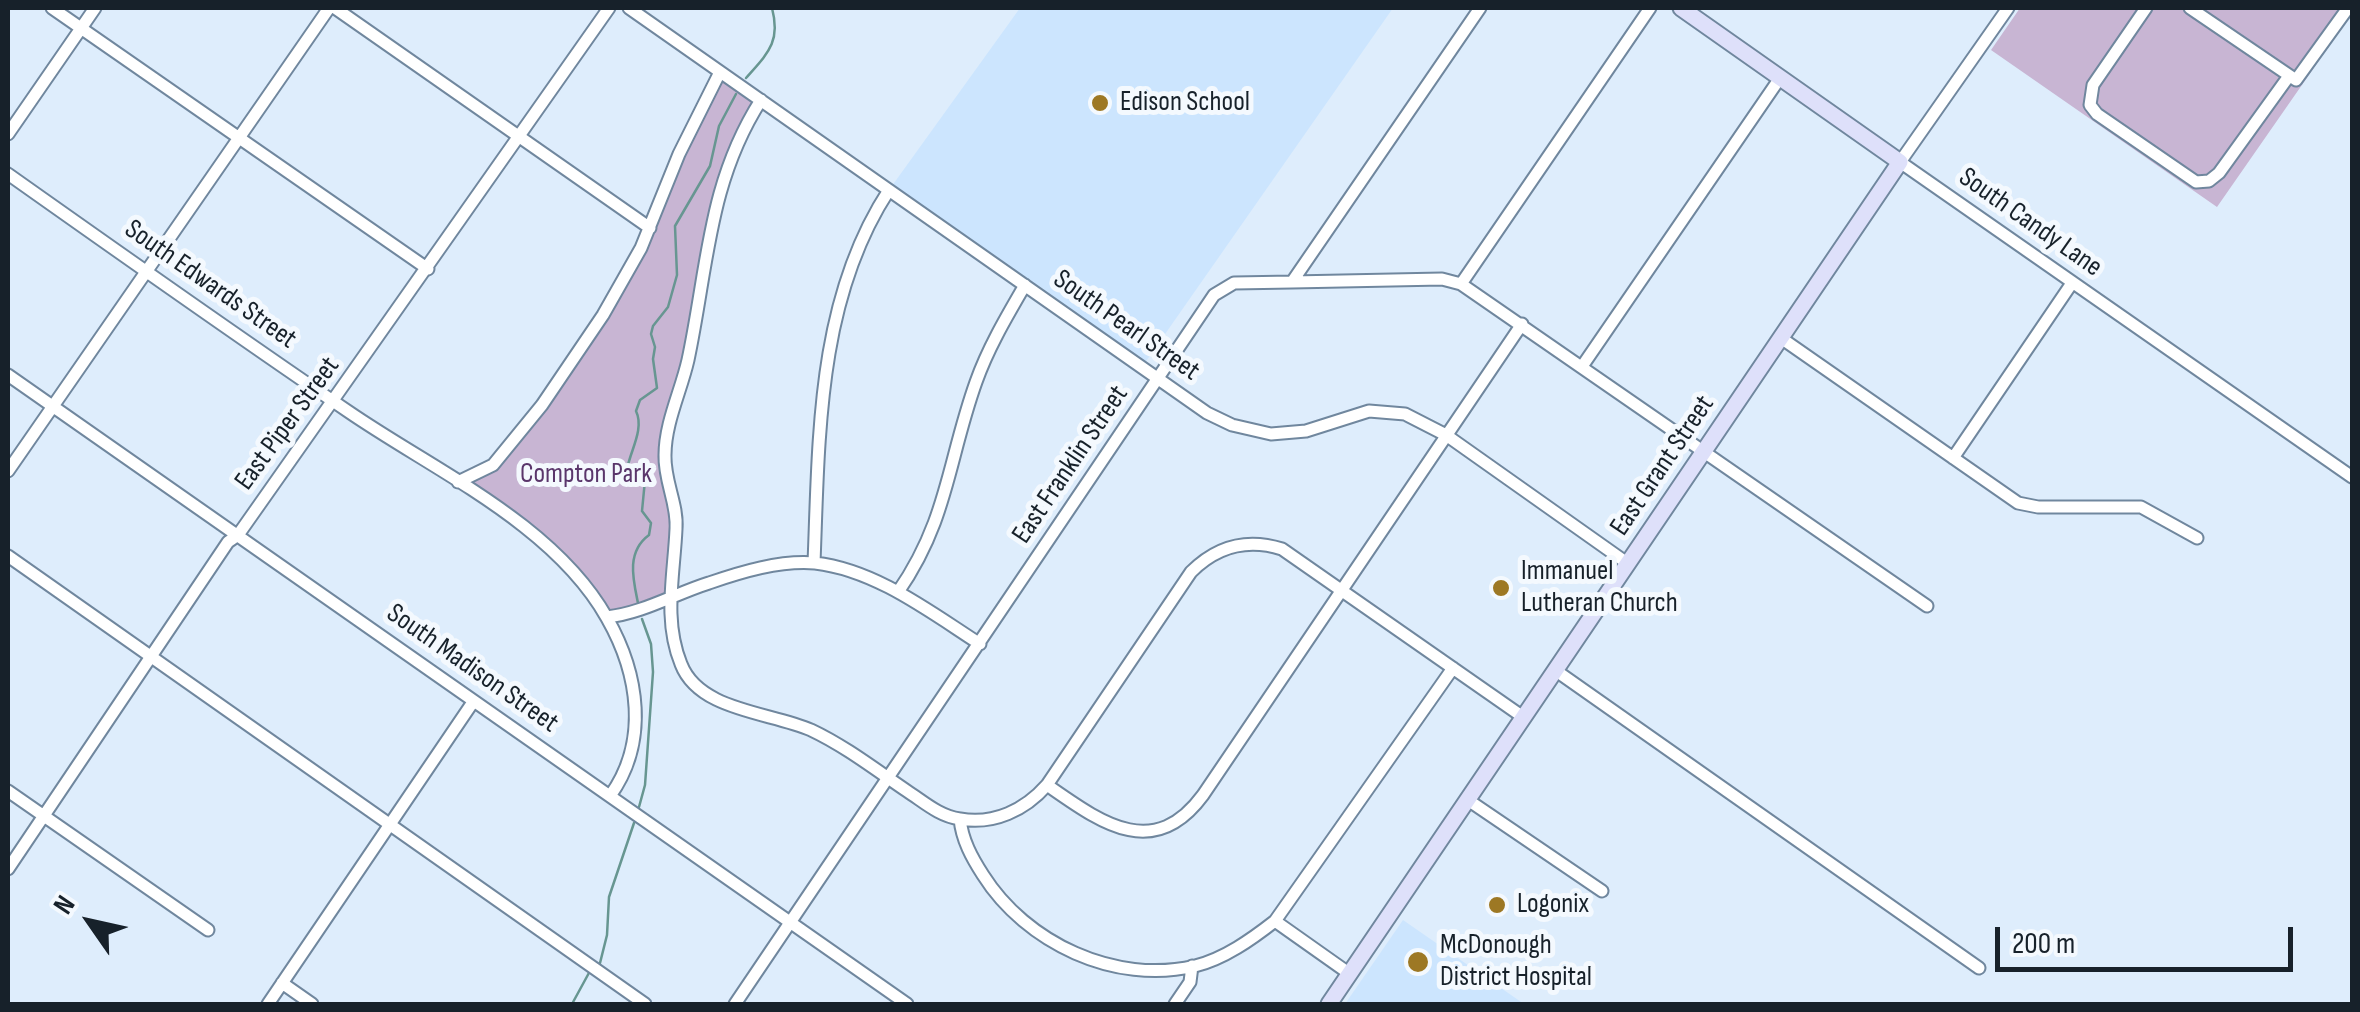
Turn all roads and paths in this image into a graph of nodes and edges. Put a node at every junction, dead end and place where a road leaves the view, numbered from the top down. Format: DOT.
graph roads {
  1 [pos="52,8"];
  2 [pos="96,8"];
  3 [pos="332,8"];
  4 [pos="608,8"];
  5 [pos="629,8"];
  6 [pos="1480,8"];
  7 [pos="1650,8"];
  8 [pos="1681,8"];
  9 [pos="2008,8"];
  10 [pos="2146,8"];
  11 [pos="2190,8"];
  12 [pos="2348,8"];
  13 [pos="81,28"];
  14 [pos="720,72"];
  15 [pos="2289,76"];
  16 [pos="1780,78"];
  17 [pos="761,100"];
  18 [pos="8,134"];
  19 [pos="520,137"];
  20 [pos="239,138"];
  21 [pos="1900,162"];
  22 [pos="8,174"];
  23 [pos="890,190"];
  24 [pos="650,228"];
  25 [pos="428,269"];
  26 [pos="145,271"];
  27 [pos="1292,282"];
  28 [pos="2072,282"];
  29 [pos="1461,284"];
  30 [pos="1024,285"];
  31 [pos="1522,324"];
  32 [pos="1782,338"];
  33 [pos="1583,365"];
  34 [pos="8,375"];
  35 [pos="1159,379"];
  36 [pos="334,402"];
  37 [pos="52,406"];
  38 [pos="1446,435"];
  39 [pos="1704,451"];
  40 [pos="1953,458"];
  41 [pos="8,471"];
  42 [pos="2352,477"];
  43 [pos="458,482"];
  44 [pos="238,535"];
  45 [pos="2197,538"];
  46 [pos="8,556"];
  47 [pos="814,563"];
  48 [pos="1627,563"];
  49 [pos="1342,589"];
  50 [pos="898,592"];
  51 [pos="668,597"];
  52 [pos="1927,606"];
  53 [pos="607,618"];
  54 [pos="980,644"];
  55 [pos="150,655"];
  56 [pos="1454,668"];
  57 [pos="1555,670"];
  58 [pos="473,702"];
  59 [pos="1523,717"];
  60 [pos="890,779"];
  61 [pos="1047,785"];
  62 [pos="8,791"];
  63 [pos="610,796"];
  64 [pos="1468,800"];
  65 [pos="43,816"];
  66 [pos="960,819"];
  67 [pos="390,824"];
  68 [pos="8,869"];
  69 [pos="1602,891"];
  70 [pos="1275,922"];
  71 [pos="790,923"];
  72 [pos="208,930"];
  73 [pos="1192,966"];
  74 [pos="1980,968"];
  75 [pos="1350,974"];
  76 [pos="282,984"];
  77 [pos="268,1004"];
  78 [pos="312,1004"];
  79 [pos="645,1004"];
  80 [pos="734,1004"];
  81 [pos="907,1004"];
  82 [pos="1174,1004"];
  83 [pos="1329,1004"];
  1 -- 13 [label="street"];
  2 -- 13 [label="street"];
  3 -- 19 [label="street"];
  3 -- 20 [label="street"];
  4 -- 19 [label="street, East Piper Street"];
  5 -- 14 [label="street, South Pearl Street"];
  6 -- 27 [label="street"];
  7 -- 29 [label="street"];
  8 -- 16 [label="main road, South Candy Lane"];
  9 -- 21 [label="street, East Grant Street"];
  10 -- 15 [label="street"];
  11 -- 15 [label="street"];
  12 -- 15 [label="street"];
  13 -- 18 [label="street"];
  13 -- 20 [label="street"];
  14 -- 17 [label="street, South Pearl Street"];
  14 -- 24 [label="street"];
  16 -- 21 [label="main road, South Candy Lane"];
  16 -- 33 [label="street"];
  17 -- 23 [label="street, South Pearl Street"];
  17 -- 51 [label="street"];
  19 -- 24 [label="street"];
  19 -- 25 [label="street, East Piper Street"];
  20 -- 25 [label="street"];
  20 -- 26 [label="street"];
  21 -- 28 [label="street, South Candy Lane"];
  21 -- 32 [label="main road, East Grant Street"];
  22 -- 26 [label="street, South Edwards Street"];
  23 -- 30 [label="street, South Pearl Street"];
  23 -- 47 [label="street"];
  24 -- 43 [label="street"];
  25 -- 36 [label="street, East Piper Street"];
  26 -- 36 [label="street, South Edwards Street"];
  26 -- 37 [label="street"];
  27 -- 29 [label="street, East Franklin Street"];
  27 -- 35 [label="street, East Franklin Street"];
  28 -- 40 [label="street"];
  28 -- 42 [label="street, South Candy Lane"];
  29 -- 31 [label="street"];
  30 -- 35 [label="street, South Pearl Street"];
  30 -- 50 [label="street"];
  31 -- 33 [label="street"];
  31 -- 38 [label="street"];
  32 -- 39 [label="main road, East Grant Street"];
  32 -- 40 [label="street"];
  33 -- 39 [label="street"];
  34 -- 37 [label="street, South Madison Street"];
  35 -- 38 [label="street, South Pearl Street"];
  35 -- 54 [label="street, East Franklin Street"];
  36 -- 43 [label="street, South Edwards Street"];
  36 -- 44 [label="street, East Piper Street"];
  37 -- 41 [label="street"];
  37 -- 44 [label="street, South Madison Street"];
  38 -- 48 [label="street, South Pearl Street"];
  38 -- 49 [label="street"];
  39 -- 48 [label="main road, East Grant Street"];
  39 -- 52 [label="street"];
  40 -- 45 [label="street"];
  43 -- 53 [label="street, South Edwards Street"];
  44 -- 55 [label="street, East Piper Street"];
  44 -- 58 [label="street, South Madison Street"];
  46 -- 55 [label="street"];
  47 -- 50 [label="street"];
  47 -- 51 [label="street"];
  48 -- 57 [label="main road, East Grant Street"];
  49 -- 56 [label="street"];
  49 -- 61 [label="street"];
  49 -- 61 [label="street"];
  50 -- 54 [label="street"];
  51 -- 53 [label="street"];
  51 -- 60 [label="street"];
  53 -- 63 [label="street, South Edwards Street"];
  54 -- 60 [label="street, East Franklin Street"];
  55 -- 65 [label="street, East Piper Street"];
  55 -- 67 [label="street"];
  56 -- 59 [label="street"];
  56 -- 70 [label="street"];
  57 -- 59 [label="main road, East Grant Street"];
  57 -- 74 [label="street"];
  58 -- 63 [label="street, South Madison Street"];
  58 -- 67 [label="street"];
  59 -- 64 [label="main road, East Grant Street"];
  60 -- 66 [label="street"];
  60 -- 71 [label="street, East Franklin Street"];
  61 -- 66 [label="street"];
  62 -- 65 [label="street"];
  63 -- 71 [label="street, South Madison Street"];
  64 -- 69 [label="street"];
  64 -- 75 [label="main road, East Grant Street"];
  65 -- 68 [label="street, East Piper Street"];
  65 -- 72 [label="street"];
  66 -- 73 [label="street"];
  67 -- 76 [label="street"];
  67 -- 79 [label="street"];
  70 -- 73 [label="street"];
  70 -- 75 [label="street"];
  71 -- 80 [label="street, East Franklin Street"];
  71 -- 81 [label="street, South Madison Street"];
  73 -- 82 [label="street"];
  75 -- 83 [label="main road, East Grant Street"];
  76 -- 77 [label="street"];
  76 -- 78 [label="street"];
}
